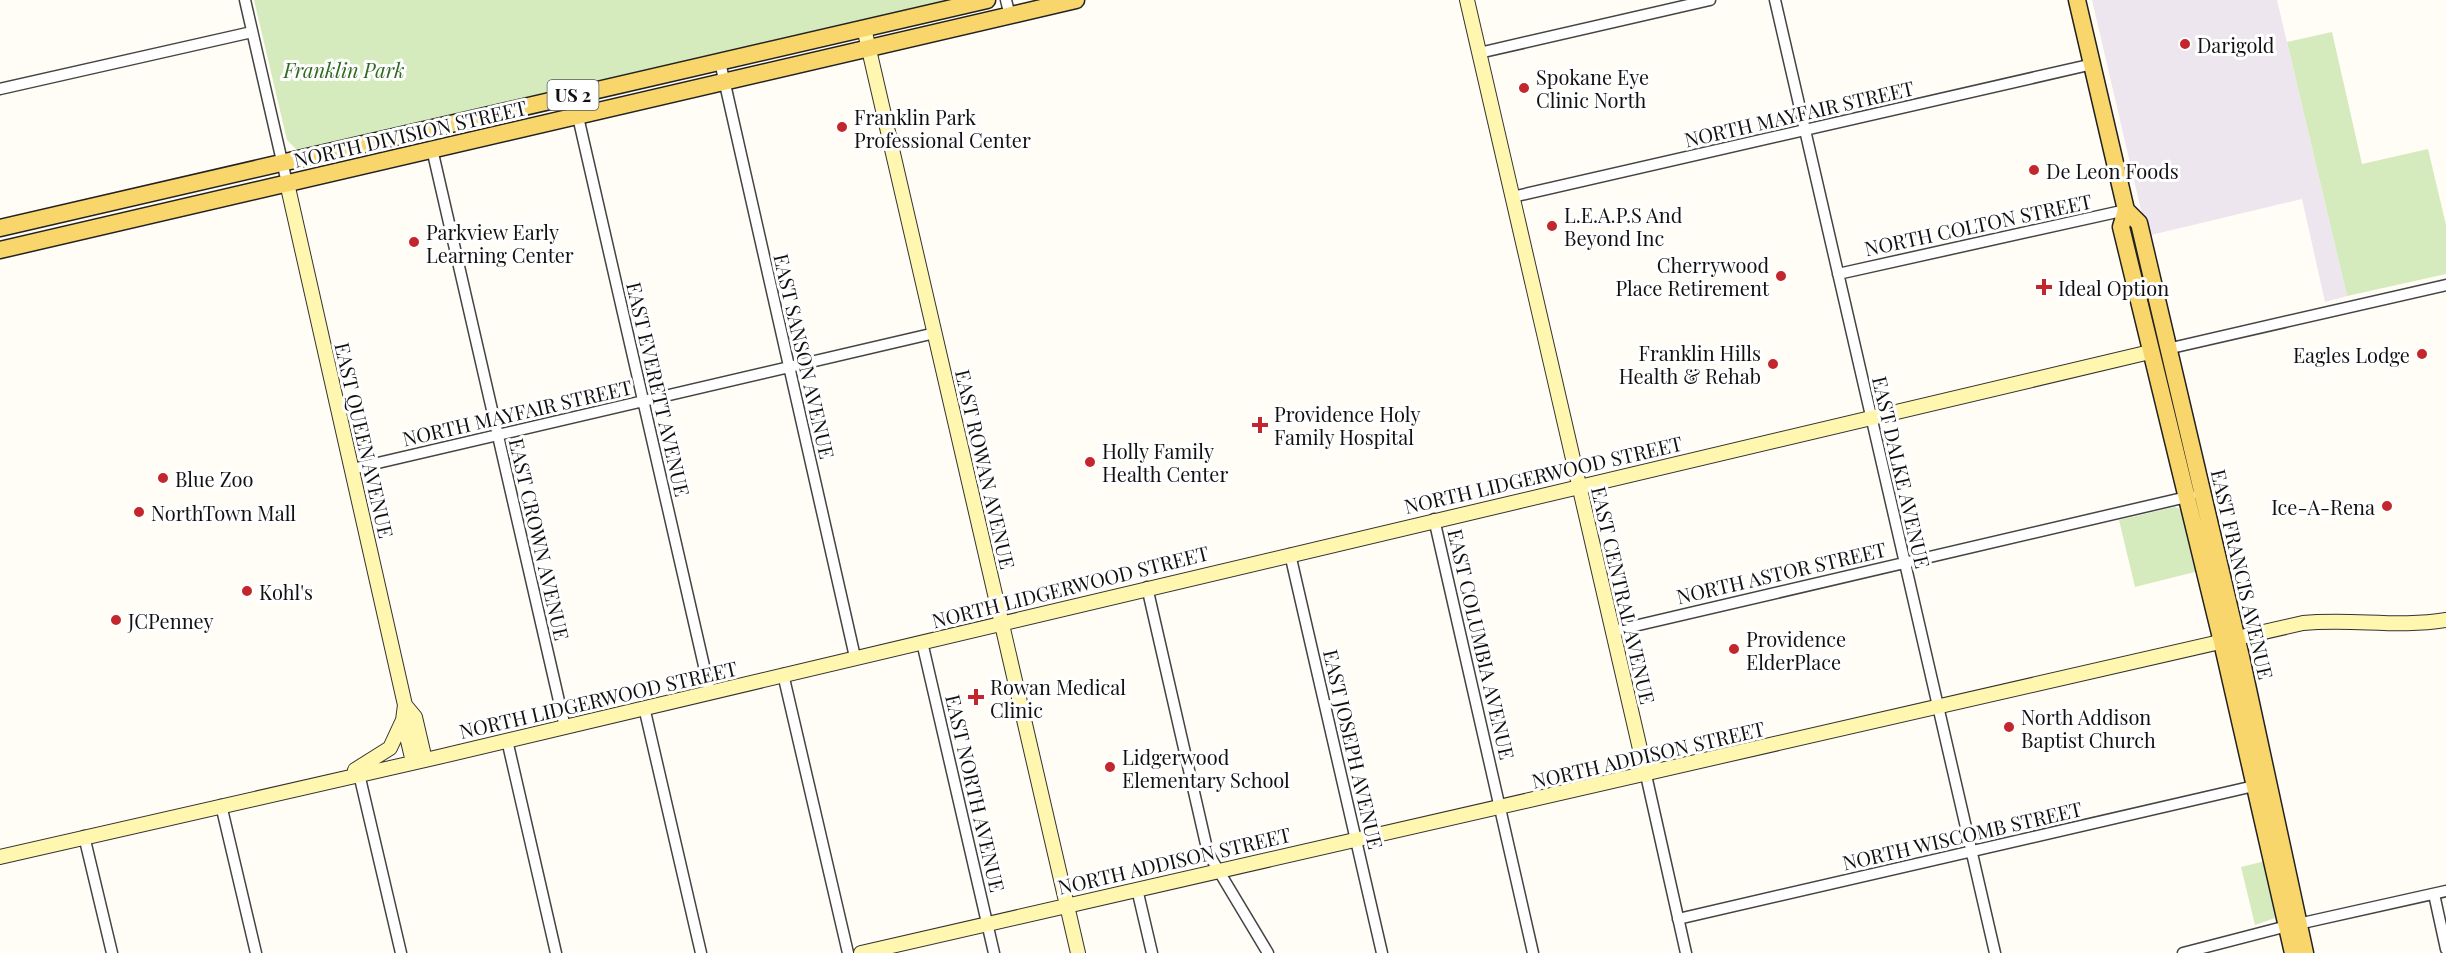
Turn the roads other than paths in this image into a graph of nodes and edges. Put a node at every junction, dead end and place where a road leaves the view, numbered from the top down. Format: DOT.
graph roads {
  1 [pos="245,0"];
  2 [pos="987,0"];
  3 [pos="1076,0"];
  4 [pos="1467,0"];
  5 [pos="1710,0"];
  6 [pos="1775,0"];
  7 [pos="2077,0"];
  8 [pos="1008,8"];
  9 [pos="864,28"];
  10 [pos="252,32"];
  11 [pos="869,48"];
  12 [pos="1479,53"];
  13 [pos="720,62"];
  14 [pos="2092,64"];
  15 [pos="724,82"];
  16 [pos="0,89"];
  17 [pos="573,95"];
  18 [pos="578,116"];
  19 [pos="1805,131"];
  20 [pos="432,149"];
  21 [pos="282,163"];
  22 [pos="287,183"];
  23 [pos="1512,197"];
  24 [pos="2126,210"];
  25 [pos="0,228"];
  26 [pos="0,250"];
  27 [pos="1838,274"];
  28 [pos="2446,285"];
  29 [pos="2140,309"];
  30 [pos="935,333"];
  31 [pos="2167,350"];
  32 [pos="2150,352"];
  33 [pos="789,367"];
  34 [pos="644,401"];
  35 [pos="2180,402"];
  36 [pos="1871,418"];
  37 [pos="498,435"];
  38 [pos="352,469"];
  39 [pos="1579,486"];
  40 [pos="2203,492"];
  41 [pos="2187,497"];
  42 [pos="1434,519"];
  43 [pos="1290,554"];
  44 [pos="1905,562"];
  45 [pos="1147,587"];
  46 [pos="2446,620"];
  47 [pos="1002,621"];
  48 [pos="1612,631"];
  49 [pos="2229,640"];
  50 [pos="922,642"];
  51 [pos="855,657"];
  52 [pos="783,674"];
  53 [pos="710,692"];
  54 [pos="405,705"];
  55 [pos="644,707"];
  56 [pos="1938,708"];
  57 [pos="403,720"];
  58 [pos="565,726"];
  59 [pos="507,740"];
  60 [pos="419,761"];
  61 [pos="359,774"];
  62 [pos="1646,775"];
  63 [pos="344,777"];
  64 [pos="2254,786"];
  65 [pos="221,805"];
  66 [pos="1502,807"];
  67 [pos="84,837"];
  68 [pos="1357,839"];
  69 [pos="1972,853"];
  70 [pos="0,856"];
  71 [pos="1218,870"];
  72 [pos="1137,889"];
  73 [pos="2446,891"];
  74 [pos="2434,894"];
  75 [pos="1067,904"];
  76 [pos="1678,919"];
  77 [pos="987,922"];
  78 [pos="2293,925"];
  79 [pos="2446,949"];
  80 [pos="112,953"];
  81 [pos="256,953"];
  82 [pos="401,953"];
  83 [pos="556,953"];
  84 [pos="701,953"];
  85 [pos="848,953"];
  86 [pos="861,953"];
  87 [pos="994,953"];
  88 [pos="1078,953"];
  89 [pos="1152,953"];
  90 [pos="1268,953"];
  91 [pos="1382,953"];
  92 [pos="1533,953"];
  93 [pos="1686,953"];
  94 [pos="1995,953"];
  95 [pos="2183,953"];
  96 [pos="2293,953"];
  97 [pos="2305,953"];
  1 -- 10 [label="street"];
  2 -- 9 [label="main road, NORTH DIVISION STREET / US 2"];
  3 -- 8 [label="main road, NORTH DIVISION STREET / US 2"];
  4 -- 12 [label="street, EAST CENTRAL AVENUE"];
  5 -- 12 [label="street"];
  6 -- 19 [label="street, EAST DALKE AVENUE"];
  7 -- 14 [label="main road, EAST FRANCIS AVENUE"];
  8 -- 11 [label="main road, NORTH DIVISION STREET / US 2"];
  9 -- 11 [label="street, EAST ROWAN AVENUE"];
  9 -- 13 [label="main road, NORTH DIVISION STREET / US 2"];
  10 -- 16 [label="street"];
  10 -- 21 [label="street"];
  11 -- 15 [label="main road, NORTH DIVISION STREET / US 2"];
  11 -- 30 [label="street, EAST ROWAN AVENUE"];
  12 -- 23 [label="street, EAST CENTRAL AVENUE"];
  13 -- 15 [label="street, EAST SANSON AVENUE"];
  13 -- 17 [label="main road, NORTH DIVISION STREET / US 2"];
  14 -- 19 [label="street, NORTH MAYFAIR STREET"];
  14 -- 24 [label="main road, EAST FRANCIS AVENUE"];
  15 -- 18 [label="main road, NORTH DIVISION STREET / US 2"];
  15 -- 33 [label="street, EAST SANSON AVENUE"];
  17 -- 18 [label="street, EAST EVERETT AVENUE"];
  17 -- 21 [label="main road, NORTH DIVISION STREET / US 2"];
  18 -- 20 [label="main road, NORTH DIVISION STREET / US 2"];
  18 -- 34 [label="street, EAST EVERETT AVENUE"];
  19 -- 23 [label="street, NORTH MAYFAIR STREET"];
  19 -- 27 [label="street, EAST DALKE AVENUE"];
  20 -- 22 [label="main road, NORTH DIVISION STREET / US 2"];
  20 -- 37 [label="street, EAST CROWN AVENUE"];
  21 -- 22 [label="street"];
  21 -- 25 [label="main road, NORTH DIVISION STREET / US 2"];
  22 -- 26 [label="main road, NORTH DIVISION STREET / US 2"];
  22 -- 38 [label="street, EAST QUEEN AVENUE"];
  23 -- 39 [label="street, EAST CENTRAL AVENUE"];
  24 -- 27 [label="street, NORTH COLTON STREET"];
  24 -- 29 [label="main road, EAST FRANCIS AVENUE"];
  24 -- 31 [label="main road, EAST FRANCIS AVENUE"];
  27 -- 36 [label="street, EAST DALKE AVENUE"];
  28 -- 31 [label="street"];
  29 -- 31 [label="main road"];
  29 -- 32 [label="main road, EAST FRANCIS AVENUE"];
  30 -- 33 [label="street, NORTH MAYFAIR STREET"];
  30 -- 47 [label="street, EAST ROWAN AVENUE"];
  31 -- 35 [label="main road, EAST FRANCIS AVENUE"];
  32 -- 35 [label="main road"];
  32 -- 36 [label="street, NORTH LIDGERWOOD STREET"];
  32 -- 41 [label="main road, EAST FRANCIS AVENUE"];
  33 -- 34 [label="street, NORTH MAYFAIR STREET"];
  33 -- 51 [label="street, EAST SANSON AVENUE"];
  34 -- 37 [label="street, NORTH MAYFAIR STREET"];
  34 -- 53 [label="street, EAST EVERETT AVENUE"];
  35 -- 40 [label="main road, EAST FRANCIS AVENUE"];
  36 -- 39 [label="street, NORTH LIDGERWOOD STREET"];
  36 -- 44 [label="street, EAST DALKE AVENUE"];
  37 -- 38 [label="street, NORTH MAYFAIR STREET"];
  37 -- 58 [label="street, EAST CROWN AVENUE"];
  38 -- 54 [label="street, EAST QUEEN AVENUE"];
  39 -- 42 [label="street, NORTH LIDGERWOOD STREET"];
  39 -- 48 [label="street, EAST CENTRAL AVENUE"];
  40 -- 41 [label="street, NORTH ASTOR STREET"];
  40 -- 49 [label="main road, EAST FRANCIS AVENUE"];
  41 -- 44 [label="street, NORTH ASTOR STREET"];
  41 -- 49 [label="main road, EAST FRANCIS AVENUE"];
  42 -- 43 [label="street, NORTH LIDGERWOOD STREET"];
  42 -- 66 [label="street, EAST COLUMBIA AVENUE"];
  43 -- 45 [label="street, NORTH LIDGERWOOD STREET"];
  43 -- 68 [label="street, EAST JOSEPH AVENUE"];
  44 -- 48 [label="street, NORTH ASTOR STREET"];
  44 -- 56 [label="street, EAST DALKE AVENUE"];
  45 -- 47 [label="street, NORTH LIDGERWOOD STREET"];
  45 -- 71 [label="street"];
  46 -- 49 [label="street, NORTH ADDISON STREET"];
  47 -- 50 [label="street, NORTH LIDGERWOOD STREET"];
  47 -- 75 [label="street, EAST ROWAN AVENUE"];
  48 -- 62 [label="street, EAST CENTRAL AVENUE"];
  49 -- 56 [label="street, NORTH ADDISON STREET"];
  49 -- 64 [label="main road, EAST FRANCIS AVENUE"];
  49 -- 78 [label="main road, EAST FRANCIS AVENUE"];
  50 -- 51 [label="street, NORTH LIDGERWOOD STREET"];
  50 -- 77 [label="street, EAST NORTH AVENUE"];
  51 -- 52 [label="street, NORTH LIDGERWOOD STREET"];
  52 -- 53 [label="street, NORTH LIDGERWOOD STREET"];
  52 -- 85 [label="street"];
  53 -- 55 [label="street, NORTH LIDGERWOOD STREET"];
  54 -- 57 [label="street, EAST QUEEN AVENUE"];
  54 -- 60 [label="street, EAST QUEEN AVENUE"];
  55 -- 58 [label="street, NORTH LIDGERWOOD STREET"];
  55 -- 84 [label="street"];
  56 -- 62 [label="street, NORTH ADDISON STREET"];
  56 -- 69 [label="street, EAST DALKE AVENUE"];
  57 -- 60 [label="street, EAST QUEEN AVENUE"];
  57 -- 63 [label="street"];
  58 -- 59 [label="street, NORTH LIDGERWOOD STREET"];
  59 -- 60 [label="street, NORTH LIDGERWOOD STREET"];
  59 -- 83 [label="street"];
  60 -- 61 [label="street, NORTH LIDGERWOOD STREET"];
  61 -- 63 [label="street, NORTH LIDGERWOOD STREET"];
  61 -- 82 [label="street"];
  62 -- 66 [label="street, NORTH ADDISON STREET"];
  62 -- 76 [label="street, EAST CENTRAL AVENUE"];
  63 -- 65 [label="street, NORTH LIDGERWOOD STREET"];
  64 -- 69 [label="street, NORTH WISCOMB STREET"];
  64 -- 78 [label="main road, EAST FRANCIS AVENUE"];
  65 -- 67 [label="street, NORTH LIDGERWOOD STREET"];
  65 -- 81 [label="street"];
  66 -- 68 [label="street, NORTH ADDISON STREET"];
  66 -- 92 [label="street, EAST COLUMBIA AVENUE"];
  67 -- 70 [label="street, NORTH LIDGERWOOD STREET"];
  67 -- 80 [label="street"];
  68 -- 71 [label="street, NORTH ADDISON STREET"];
  68 -- 91 [label="street, EAST JOSEPH AVENUE"];
  69 -- 76 [label="street, NORTH WISCOMB STREET"];
  69 -- 94 [label="street, EAST DALKE AVENUE"];
  71 -- 72 [label="street, NORTH ADDISON STREET"];
  71 -- 90 [label="street"];
  72 -- 75 [label="street, NORTH ADDISON STREET"];
  72 -- 89 [label="street"];
  73 -- 74 [label="street"];
  74 -- 78 [label="street"];
  74 -- 79 [label="street"];
  75 -- 77 [label="street, NORTH ADDISON STREET"];
  75 -- 88 [label="street, EAST ROWAN AVENUE"];
  76 -- 93 [label="street, EAST CENTRAL AVENUE"];
  77 -- 86 [label="street, NORTH ADDISON STREET"];
  77 -- 87 [label="street, EAST NORTH AVENUE"];
  78 -- 95 [label="street"];
  78 -- 96 [label="main road, EAST FRANCIS AVENUE"];
  78 -- 97 [label="main road, EAST FRANCIS AVENUE"];
}
